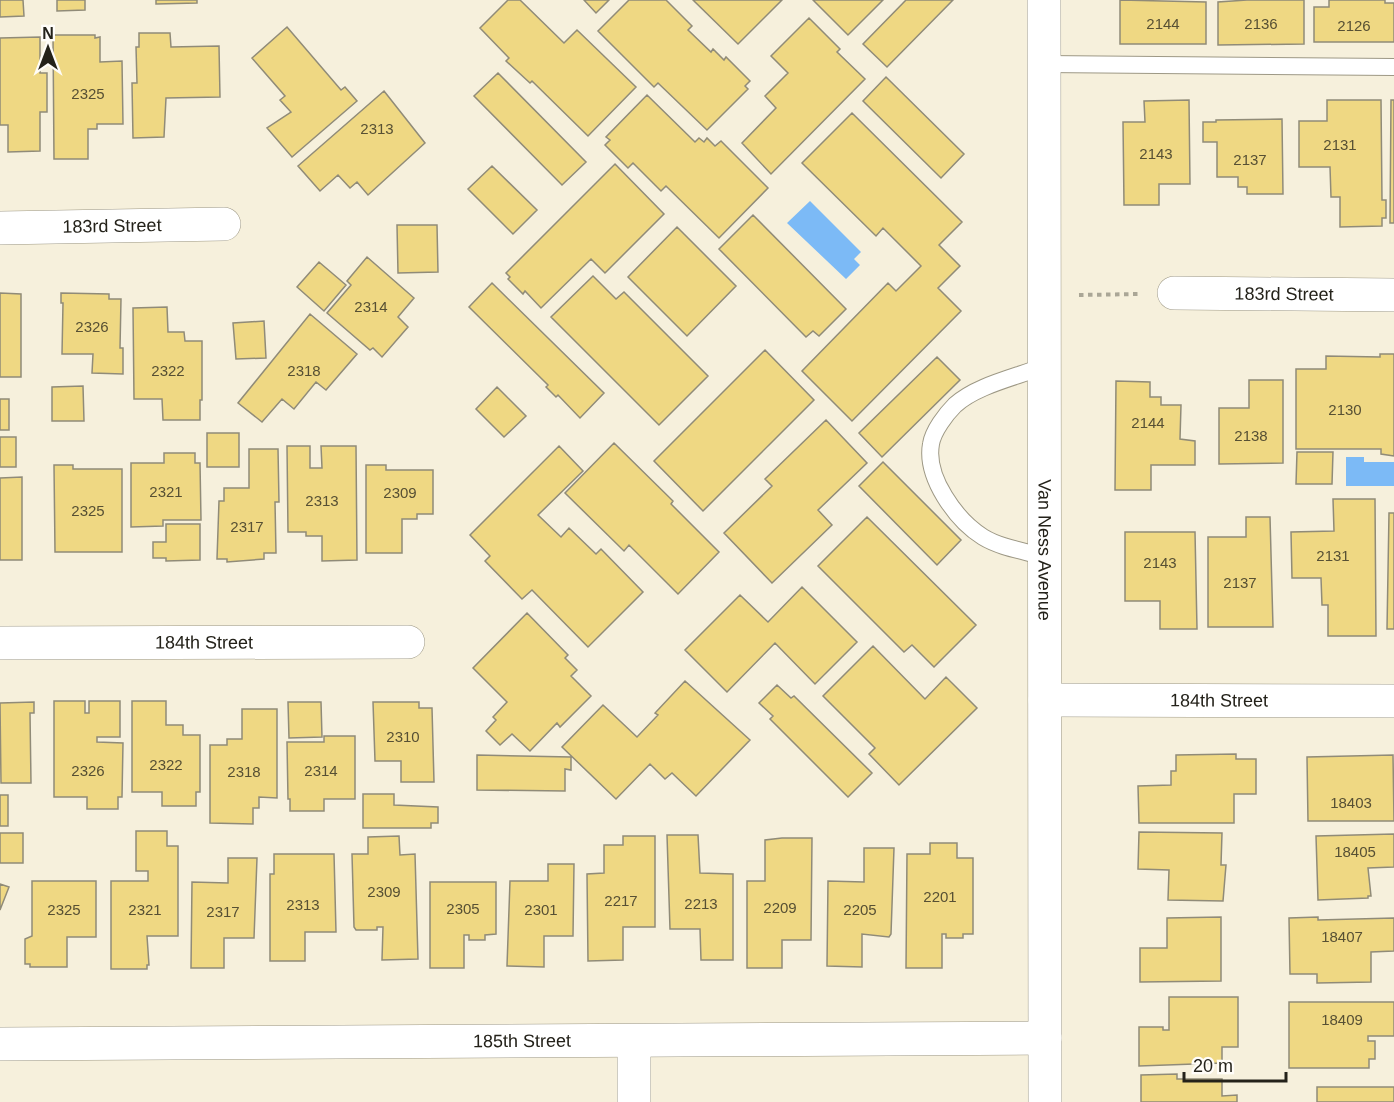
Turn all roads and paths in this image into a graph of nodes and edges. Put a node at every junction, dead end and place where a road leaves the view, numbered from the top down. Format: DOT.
graph roads {
  1 [pos="1044,0"];
  2 [pos="1044,64"];
  3 [pos="1394,67"];
  4 [pos="224,224"];
  5 [pos="0,228"];
  6 [pos="1174,292"];
  7 [pos="1394,295"];
  8 [pos="1044,297"];
  9 [pos="1044,366"];
  10 [pos="1045,557"];
  11 [pos="408,642"];
  12 [pos="0,643"];
  13 [pos="1045,699"];
  14 [pos="1394,701"];
  15 [pos="1045,1038"];
  16 [pos="634,1042"];
  17 [pos="0,1044"];
  18 [pos="634,1102"];
  19 [pos="1045,1102"];
  1 -- 2 [label="street, Van Ness Avenue"];
  2 -- 3 [label="lane"];
  2 -- 8 [label="street, Van Ness Avenue"];
  4 -- 5 [label="street, 183rd Street"];
  6 -- 7 [label="street, 183rd Street"];
  6 -- 8 [label="path"];
  8 -- 9 [label="street, Van Ness Avenue"];
  9 -- 10 [label="street, Van Ness Avenue"];
  9 -- 10 [label="lane"];
  10 -- 13 [label="street, Van Ness Avenue"];
  11 -- 12 [label="street, 184th Street"];
  13 -- 14 [label="street, 184th Street"];
  13 -- 15 [label="street, Van Ness Avenue"];
  15 -- 16 [label="street, 185th Street"];
  15 -- 19 [label="street, Van Ness Avenue"];
  16 -- 17 [label="street, 185th Street"];
  16 -- 18 [label="street"];
}
